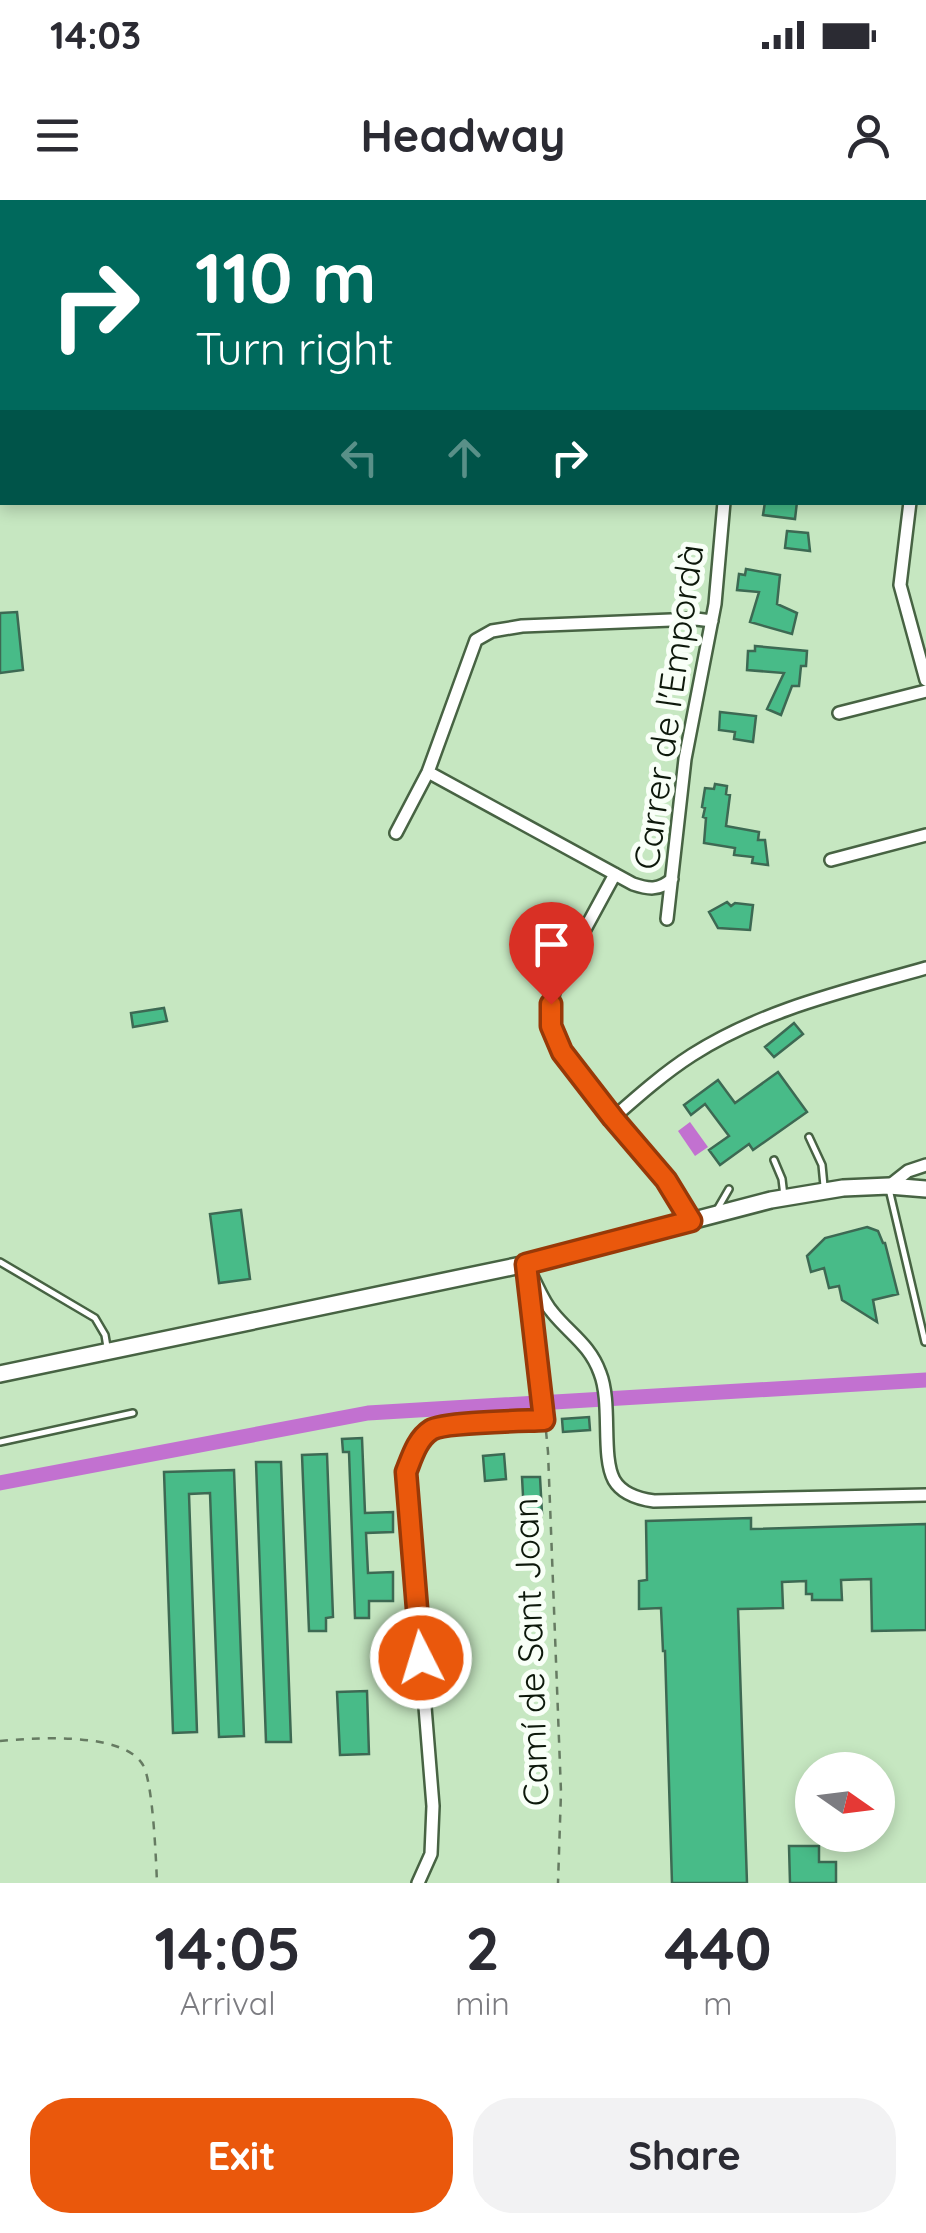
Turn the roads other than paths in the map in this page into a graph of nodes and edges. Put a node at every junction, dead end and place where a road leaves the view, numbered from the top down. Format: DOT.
graph roads {
  1 [pos="724,505"];
  2 [pos="910,505"];
  3 [pos="712,621"];
  4 [pos="926,680"];
  5 [pos="926,691"];
  6 [pos="839,713"];
  7 [pos="428,772"];
  8 [pos="396,833"];
  9 [pos="926,834"];
  10 [pos="831,860"];
  11 [pos="615,874"];
  12 [pos="672,879"];
  13 [pos="667,919"];
  14 [pos="926,968"];
  15 [pos="613,1118"];
  16 [pos="809,1137"];
  17 [pos="774,1160"];
  18 [pos="926,1165"];
  19 [pos="889,1186"];
  20 [pos="729,1189"];
  21 [pos="825,1190"];
  22 [pos="921,1190"];
  23 [pos="784,1198"];
  24 [pos="714,1215"];
  25 [pos="691,1221"];
  26 [pos="0,1262"];
  27 [pos="526,1264"];
  28 [pos="924,1342"];
  29 [pos="108,1351"];
  30 [pos="0,1374"];
  31 [pos="133,1413"];
  32 [pos="0,1442"];
  33 [pos="926,1495"];
  34 [pos="418,1883"];
  1 -- 3 [label="street, Carrer de l'Empordà"];
  2 -- 4 [label="street"];
  3 -- 7 [label="street"];
  3 -- 12 [label="street, Carrer de l'Empordà"];
  5 -- 6 [label="street"];
  7 -- 8 [label="street"];
  7 -- 11 [label="street"];
  9 -- 10 [label="street"];
  11 -- 12 [label="street"];
  11 -- 15 [label="street"];
  12 -- 13 [label="street, Carrer de l'Empordà"];
  14 -- 15 [label="street"];
  15 -- 25 [label="street"];
  16 -- 21 [label="lane"];
  17 -- 23 [label="lane"];
  18 -- 19 [label="street"];
  19 -- 21 [label="main road"];
  19 -- 22 [label="main road"];
  19 -- 28 [label="lane"];
  20 -- 24 [label="lane"];
  21 -- 23 [label="main road"];
  23 -- 24 [label="main road"];
  24 -- 25 [label="main road"];
  25 -- 27 [label="main road"];
  26 -- 29 [label="lane"];
  27 -- 29 [label="main road"];
  27 -- 33 [label="street"];
  27 -- 34 [label="street"];
  29 -- 30 [label="main road"];
  31 -- 32 [label="lane"];
}
